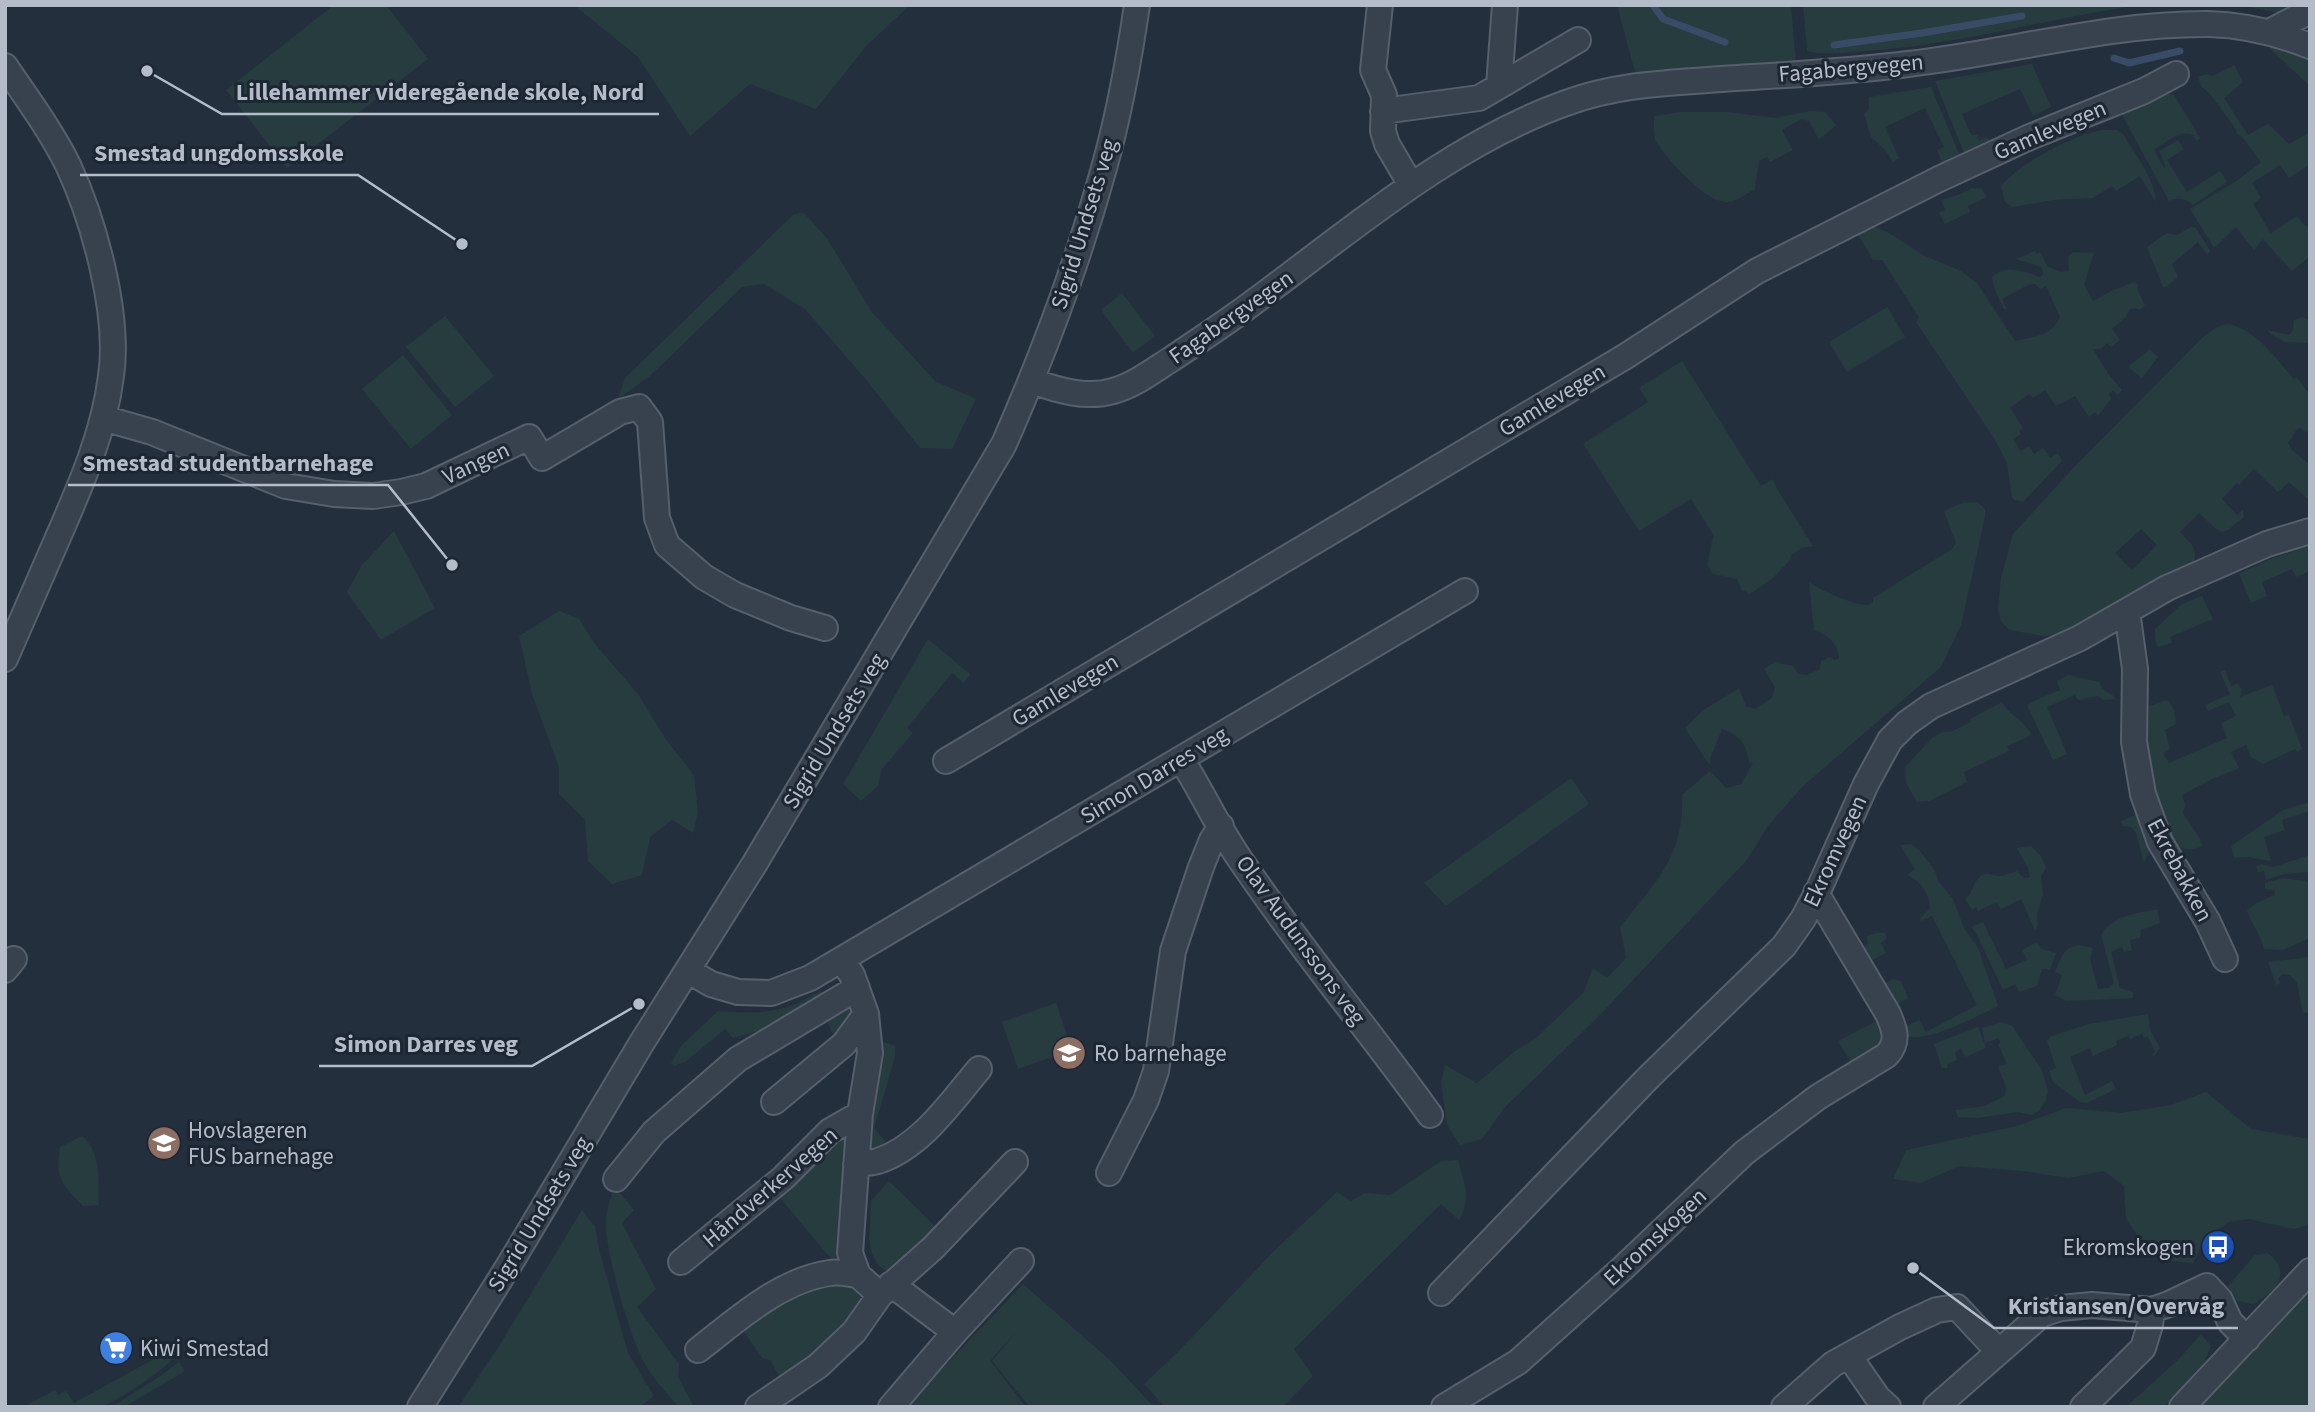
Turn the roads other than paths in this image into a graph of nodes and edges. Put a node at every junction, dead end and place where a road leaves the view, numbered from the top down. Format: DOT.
graph roads {
  1 [pos="1137,5"];
  2 [pos="1380,5"];
  3 [pos="1505,5"];
  4 [pos="2310,11"];
  5 [pos="2269,32"];
  6 [pos="1578,40"];
  7 [pos="2310,46"];
  8 [pos="5,66"];
  9 [pos="2176,74"];
  10 [pos="1499,86"];
  11 [pos="1383,111"];
  12 [pos="1411,185"];
  13 [pos="1032,381"];
  14 [pos="103,418"];
  15 [pos="2310,531"];
  16 [pos="1465,591"];
  17 [pos="2127,611"];
  18 [pos="825,628"];
  19 [pos="5,659"];
  20 [pos="1181,759"];
  21 [pos="946,761"];
  22 [pos="1221,826"];
  23 [pos="1816,893"];
  24 [pos="2225,959"];
  25 [pos="841,960"];
  26 [pos="689,971"];
  27 [pos="857,988"];
  28 [pos="866,1014"];
  29 [pos="979,1069"];
  30 [pos="774,1102"];
  31 [pos="860,1114"];
  32 [pos="1430,1115"];
  33 [pos="1015,1162"];
  34 [pos="856,1164"];
  35 [pos="1109,1173"];
  36 [pos="616,1179"];
  37 [pos="1021,1261"];
  38 [pos="681,1262"];
  39 [pos="2310,1271"];
  40 [pos="858,1275"];
  41 [pos="886,1290"];
  42 [pos="1441,1293"];
  43 [pos="2152,1310"];
  44 [pos="955,1332"];
  45 [pos="2247,1339"];
  46 [pos="698,1350"];
  47 [pos="1998,1351"];
  48 [pos="1849,1356"];
  49 [pos="421,1407"];
  50 [pos="758,1407"];
  51 [pos="891,1407"];
  52 [pos="1444,1407"];
  53 [pos="1784,1407"];
  54 [pos="1888,1407"];
  55 [pos="1936,1407"];
  56 [pos="2083,1407"];
  57 [pos="2182,1407"];
  1 -- 13 [label="street, Sigrid Undsets veg"];
  2 -- 11 [label="street"];
  3 -- 10 [label="street"];
  4 -- 5 [label="street"];
  5 -- 7 [label="street, Fagabergvegen"];
  5 -- 12 [label="street, Fagabergvegen"];
  6 -- 10 [label="street"];
  8 -- 14 [label="street"];
  9 -- 21 [label="street, Gamlevegen"];
  10 -- 11 [label="street"];
  11 -- 12 [label="street"];
  12 -- 13 [label="street, Fagabergvegen"];
  13 -- 26 [label="street, Sigrid Undsets veg"];
  14 -- 18 [label="street, Vangen"];
  14 -- 19 [label="street"];
  15 -- 17 [label="street, Ekromvegen"];
  16 -- 20 [label="street, Simon Darres veg"];
  17 -- 23 [label="street, Ekromvegen"];
  17 -- 24 [label="street, Ekrebakken"];
  20 -- 22 [label="street, Olav Audunssons veg"];
  20 -- 25 [label="street, Simon Darres veg"];
  22 -- 32 [label="street, Olav Audunssons veg"];
  22 -- 35 [label="street"];
  23 -- 42 [label="street, Ekromvegen"];
  23 -- 52 [label="street, Ekromskogen"];
  25 -- 26 [label="street, Simon Darres veg"];
  25 -- 27 [label="street, Håndverkervegen"];
  26 -- 49 [label="street, Sigrid Undsets veg"];
  27 -- 28 [label="street, Håndverkervegen"];
  27 -- 36 [label="street"];
  28 -- 30 [label="street"];
  28 -- 31 [label="street, Håndverkervegen"];
  29 -- 34 [label="street, Håndverkervegen"];
  31 -- 34 [label="street, Håndverkervegen"];
  31 -- 38 [label="street, Håndverkervegen"];
  33 -- 41 [label="street"];
  34 -- 40 [label="street, Håndverkervegen"];
  37 -- 44 [label="street"];
  39 -- 45 [label="street"];
  40 -- 41 [label="street"];
  40 -- 46 [label="street"];
  41 -- 44 [label="street"];
  41 -- 50 [label="street"];
  43 -- 45 [label="street"];
  43 -- 47 [label="street"];
  43 -- 56 [label="street"];
  44 -- 51 [label="street"];
  45 -- 57 [label="street"];
  47 -- 48 [label="street"];
  47 -- 55 [label="street"];
  48 -- 53 [label="street"];
  48 -- 54 [label="street"];
}
